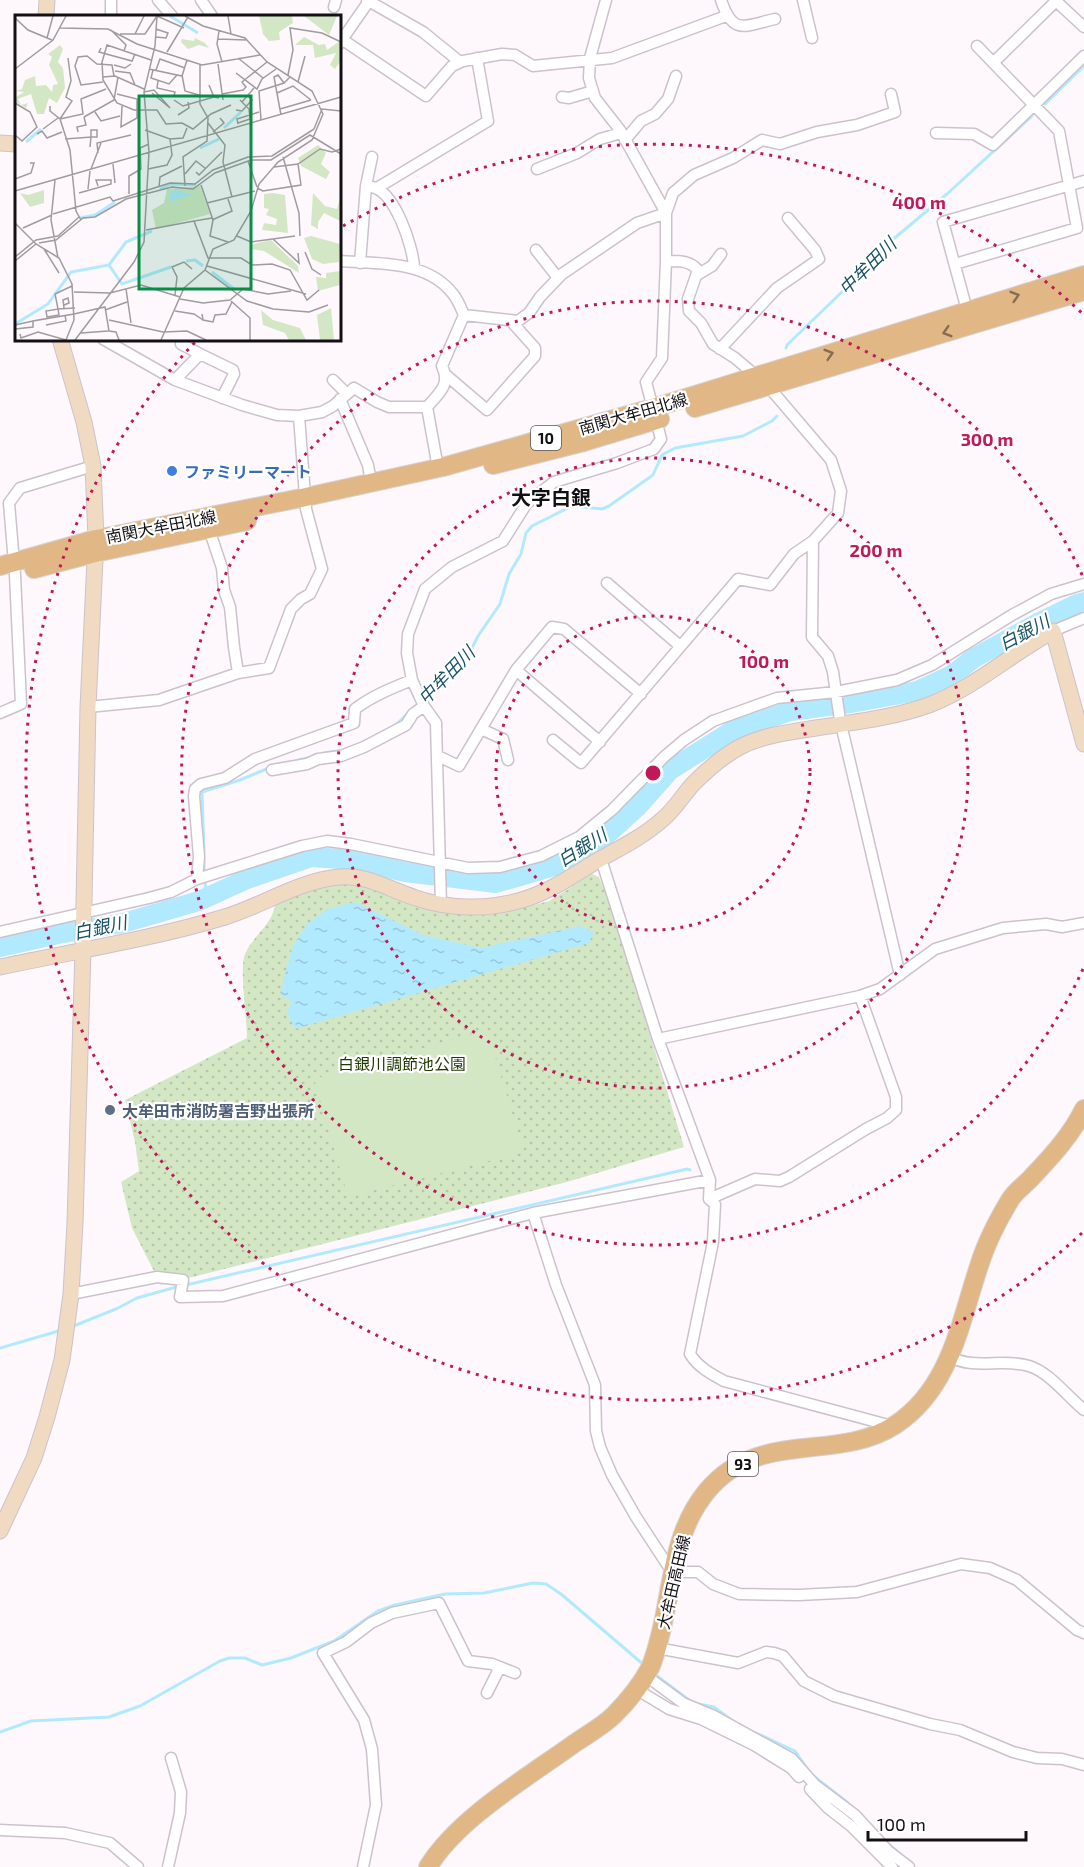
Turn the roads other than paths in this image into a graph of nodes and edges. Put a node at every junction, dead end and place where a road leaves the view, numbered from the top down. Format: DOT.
graph roads {
  1 [pos="47,0"];
  2 [pos="158,0"];
  3 [pos="201,0"];
  4 [pos="606,0"];
  5 [pos="803,0"];
  6 [pos="1057,0"];
  7 [pos="368,1"];
  8 [pos="722,1"];
  9 [pos="168,14"];
  10 [pos="46,15"];
  11 [pos="211,15"];
  12 [pos="726,16"];
  13 [pos="775,19"];
  14 [pos="1084,27"];
  15 [pos="812,38"];
  16 [pos="341,42"];
  17 [pos="977,46"];
  18 [pos="1084,56"];
  19 [pos="477,58"];
  20 [pos="589,62"];
  21 [pos="460,63"];
  22 [pos="993,63"];
  23 [pos="676,76"];
  24 [pos="593,91"];
  25 [pos="891,94"];
  26 [pos="562,97"];
  27 [pos="1035,106"];
  28 [pos="936,133"];
  29 [pos="623,136"];
  30 [pos="0,143"];
  31 [pos="15,144"];
  32 [pos="372,157"];
  33 [pos="537,169"];
  34 [pos="1084,181"];
  35 [pos="1070,185"];
  36 [pos="372,187"];
  37 [pos="666,213"];
  38 [pos="788,218"];
  39 [pos="536,250"];
  40 [pos="721,254"];
  41 [pos="340,261"];
  42 [pos="666,261"];
  43 [pos="360,263"];
  44 [pos="955,264"];
  45 [pos="414,267"];
  46 [pos="697,275"];
  47 [pos="1084,275"];
  48 [pos="558,278"];
  49 [pos="1084,291"];
  50 [pos="967,310"];
  51 [pos="464,315"];
  52 [pos="511,321"];
  53 [pos="60,340"];
  54 [pos="116,342"];
  55 [pos="181,344"];
  56 [pos="720,349"];
  57 [pos="200,354"];
  58 [pos="446,375"];
  59 [pos="175,380"];
  60 [pos="333,380"];
  61 [pos="762,381"];
  62 [pos="344,397"];
  63 [pos="222,398"];
  64 [pos="427,407"];
  65 [pos="654,414"];
  66 [pos="299,416"];
  67 [pos="93,466"];
  68 [pos="438,468"];
  69 [pos="371,483"];
  70 [pos="306,503"];
  71 [pos="209,529"];
  72 [pos="813,541"];
  73 [pos="95,546"];
  74 [pos="7,571"];
  75 [pos="607,583"];
  76 [pos="1084,584"];
  77 [pos="1084,618"];
  78 [pos="1053,632"];
  79 [pos="680,646"];
  80 [pos="516,670"];
  81 [pos="238,673"];
  82 [pos="412,680"];
  83 [pos="641,694"];
  84 [pos="836,694"];
  85 [pos="422,701"];
  86 [pos="88,707"];
  87 [pos="0,713"];
  88 [pos="841,722"];
  89 [pos="481,729"];
  90 [pos="553,740"];
  91 [pos="600,741"];
  92 [pos="1084,744"];
  93 [pos="438,756"];
  94 [pos="508,760"];
  95 [pos="272,770"];
  96 [pos="601,859"];
  97 [pos="441,864"];
  98 [pos="202,877"];
  99 [pos="441,900"];
  100 [pos="84,915"];
  101 [pos="1084,923"];
  102 [pos="0,932"];
  103 [pos="83,946"];
  104 [pos="0,967"];
  105 [pos="900,975"];
  106 [pos="860,996"];
  107 [pos="658,1039"];
  108 [pos="1084,1109"];
  109 [pos="710,1180"];
  110 [pos="709,1199"];
  111 [pos="533,1213"];
  112 [pos="71,1294"];
  113 [pos="951,1357"];
  114 [pos="1084,1410"];
  115 [pos="893,1426"];
  116 [pos="0,1531"];
  117 [pos="672,1572"];
  118 [pos="1084,1633"];
  119 [pos="657,1648"];
  120 [pos="500,1667"];
  121 [pos="515,1673"];
  122 [pos="640,1682"];
  123 [pos="487,1694"];
  124 [pos="171,1758"];
  125 [pos="1084,1765"];
  126 [pos="0,1830"];
  127 [pos="138,1867"];
  128 [pos="168,1867"];
  129 [pos="363,1867"];
  130 [pos="428,1867"];
  131 [pos="892,1867"];
  132 [pos="909,1867"];
  1 -- 10 [label="street"];
  2 -- 9 [label="street"];
  3 -- 11 [label="street"];
  4 -- 20 [label="street"];
  5 -- 15 [label="street"];
  6 -- 14 [label="street"];
  6 -- 22 [label="street"];
  7 -- 16 [label="street"];
  7 -- 21 [label="street"];
  8 -- 12 [label="street"];
  12 -- 13 [label="street"];
  12 -- 20 [label="street"];
  16 -- 21 [label="street"];
  17 -- 22 [label="street"];
  18 -- 27 [label="street"];
  19 -- 20 [label="street"];
  19 -- 21 [label="street"];
  19 -- 36 [label="street"];
  20 -- 24 [label="street"];
  22 -- 27 [label="street"];
  23 -- 29 [label="street"];
  24 -- 26 [label="street"];
  24 -- 29 [label="street"];
  25 -- 37 [label="street"];
  27 -- 28 [label="street"];
  27 -- 35 [label="street"];
  29 -- 33 [label="street"];
  29 -- 37 [label="street"];
  30 -- 31 [label="street"];
  32 -- 36 [label="street"];
  34 -- 35 [label="street"];
  35 -- 44 [label="street"];
  35 -- 44 [label="street"];
  36 -- 43 [label="street"];
  36 -- 45 [label="street"];
  37 -- 42 [label="street"];
  37 -- 48 [label="street"];
  38 -- 56 [label="street"];
  39 -- 48 [label="street"];
  40 -- 46 [label="street"];
  41 -- 43 [label="street"];
  42 -- 46 [label="street"];
  42 -- 65 [label="street"];
  43 -- 45 [label="street"];
  44 -- 50 [label="street"];
  45 -- 51 [label="street"];
  46 -- 56 [label="street"];
  50 -- 47 [label="main road, 南関大牟田北線 / 10, one-way"];
  48 -- 52 [label="street"];
  49 -- 61 [label="main road, 南関大牟田北線 / 10, one-way"];
  61 -- 50 [label="main road, 南関大牟田北線 / 10, one-way"];
  51 -- 52 [label="street"];
  51 -- 58 [label="street"];
  52 -- 58 [label="street"];
  53 -- 67 [label="street"];
  54 -- 59 [label="street"];
  55 -- 57 [label="street"];
  56 -- 61 [label="street"];
  57 -- 59 [label="street"];
  57 -- 63 [label="street"];
  58 -- 64 [label="street"];
  59 -- 63 [label="street"];
  60 -- 62 [label="street"];
  61 -- 65 [label="main road, 南関大牟田北線 / 10"];
  61 -- 72 [label="street"];
  62 -- 64 [label="street"];
  62 -- 66 [label="street"];
  62 -- 69 [label="street"];
  63 -- 66 [label="street"];
  64 -- 68 [label="street"];
  65 -- 68 [label="main road, 南関大牟田北線 / 10"];
  65 -- 70 [label="main road, 南関大牟田北線 / 10"];
  65 -- 82 [label="street"];
  66 -- 70 [label="street"];
  67 -- 73 [label="street"];
  67 -- 74 [label="street"];
  68 -- 69 [label="main road, 南関大牟田北線 / 10"];
  69 -- 70 [label="main road, 南関大牟田北線 / 10"];
  70 -- 71 [label="main road, 南関大牟田北線 / 10"];
  70 -- 73 [label="main road, 南関大牟田北線 / 10"];
  70 -- 81 [label="street"];
  71 -- 73 [label="main road, 南関大牟田北線 / 10"];
  71 -- 81 [label="street"];
  72 -- 79 [label="street"];
  72 -- 84 [label="street"];
  73 -- 74 [label="main road, 南関大牟田北線 / 10"];
  73 -- 86 [label="street"];
  74 -- 87 [label="street"];
  75 -- 79 [label="street"];
  76 -- 84 [label="street"];
  77 -- 78 [label="street"];
  78 -- 88 [label="street"];
  78 -- 92 [label="street"];
  79 -- 83 [label="street"];
  80 -- 83 [label="street"];
  80 -- 89 [label="street"];
  80 -- 91 [label="street"];
  81 -- 86 [label="street"];
  82 -- 85 [label="street"];
  82 -- 98 [label="street"];
  83 -- 91 [label="street"];
  84 -- 88 [label="street"];
  84 -- 97 [label="street"];
  85 -- 93 [label="street"];
  85 -- 95 [label="street"];
  86 -- 100 [label="street"];
  88 -- 96 [label="street"];
  88 -- 105 [label="street"];
  89 -- 93 [label="street"];
  89 -- 94 [label="street"];
  90 -- 91 [label="street"];
  93 -- 97 [label="street"];
  96 -- 99 [label="street"];
  96 -- 107 [label="street"];
  97 -- 98 [label="street"];
  97 -- 99 [label="street"];
  98 -- 100 [label="street"];
  99 -- 103 [label="street"];
  100 -- 102 [label="street"];
  100 -- 103 [label="street"];
  101 -- 105 [label="street"];
  103 -- 104 [label="street"];
  103 -- 112 [label="street"];
  105 -- 106 [label="street"];
  106 -- 107 [label="street"];
  106 -- 110 [label="street"];
  107 -- 109 [label="street"];
  108 -- 113 [label="main road, 大牟田高田線 / 93"];
  109 -- 110 [label="street"];
  109 -- 111 [label="street"];
  110 -- 115 [label="street"];
  111 -- 112 [label="street"];
  111 -- 117 [label="street"];
  112 -- 116 [label="street"];
  113 -- 114 [label="street"];
  113 -- 115 [label="main road, 大牟田高田線 / 93"];
  115 -- 117 [label="main road, 大牟田高田線 / 93"];
  117 -- 118 [label="street"];
  117 -- 119 [label="main road, 大牟田高田線 / 93"];
  119 -- 122 [label="main road, 大牟田高田線 / 93"];
  119 -- 125 [label="street"];
  120 -- 121 [label="street"];
  120 -- 123 [label="street"];
  120 -- 129 [label="street"];
  122 -- 130 [label="main road, 大牟田高田線 / 93"];
  122 -- 131 [label="street"];
  122 -- 132 [label="street"];
  124 -- 128 [label="street"];
  126 -- 127 [label="street"];
}
